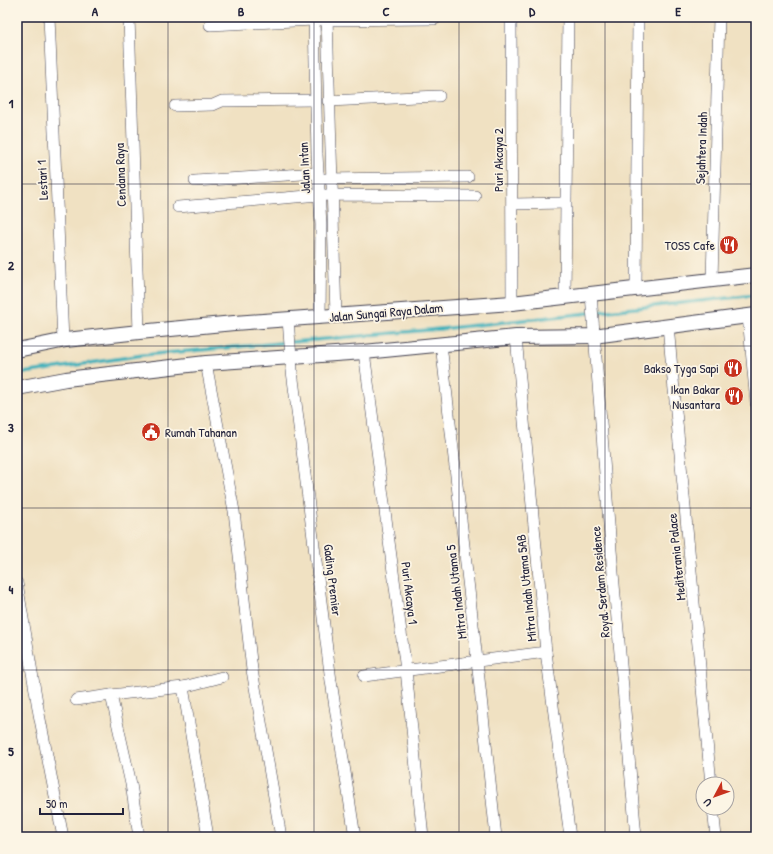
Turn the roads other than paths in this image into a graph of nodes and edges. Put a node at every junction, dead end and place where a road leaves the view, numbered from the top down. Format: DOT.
graph roads {
  1 [pos="49,17"];
  2 [pos="129,17"];
  3 [pos="511,17"];
  4 [pos="568,17"];
  5 [pos="638,17"];
  6 [pos="719,17"];
  7 [pos="314,18"];
  8 [pos="327,19"];
  9 [pos="435,19"];
  10 [pos="210,25"];
  11 [pos="439,96"];
  12 [pos="315,100"];
  13 [pos="328,101"];
  14 [pos="175,106"];
  15 [pos="318,176"];
  16 [pos="468,177"];
  17 [pos="331,179"];
  18 [pos="194,181"];
  19 [pos="331,195"];
  20 [pos="319,196"];
  21 [pos="475,196"];
  22 [pos="565,203"];
  23 [pos="512,204"];
  24 [pos="178,207"];
  25 [pos="756,275"];
  26 [pos="712,280"];
  27 [pos="636,290"];
  28 [pos="565,295"];
  29 [pos="592,298"];
  30 [pos="512,303"];
  31 [pos="336,316"];
  32 [pos="752,316"];
  33 [pos="320,317"];
  34 [pos="289,323"];
  35 [pos="668,326"];
  36 [pos="593,331"];
  37 [pos="139,332"];
  38 [pos="516,337"];
  39 [pos="63,341"];
  40 [pos="441,344"];
  41 [pos="17,350"];
  42 [pos="364,352"];
  43 [pos="290,356"];
  44 [pos="206,363"];
  45 [pos="17,388"];
  46 [pos="756,403"];
  47 [pos="17,583"];
  48 [pos="546,652"];
  49 [pos="478,660"];
  50 [pos="406,670"];
  51 [pos="364,676"];
  52 [pos="222,677"];
  53 [pos="183,687"];
  54 [pos="111,696"];
  55 [pos="76,700"];
  56 [pos="710,776"];
  57 [pos="714,816"];
  58 [pos="63,837"];
  59 [pos="139,837"];
  60 [pos="208,837"];
  61 [pos="281,837"];
  62 [pos="354,837"];
  63 [pos="423,837"];
  64 [pos="496,837"];
  65 [pos="570,837"];
  66 [pos="636,837"];
  67 [pos="716,837"];
  1 -- 39 [label="street, Lestari 1"];
  2 -- 37 [label="street, Cendana Raya"];
  3 -- 23 [label="street, Puri Akcaya 2"];
  4 -- 22 [label="street"];
  5 -- 27 [label="street"];
  6 -- 26 [label="street, Sejahtera Indah"];
  7 -- 8 [label="street"];
  7 -- 10 [label="street"];
  7 -- 12 [label="street, Jalan Intan"];
  8 -- 9 [label="street"];
  8 -- 13 [label="street"];
  11 -- 13 [label="street"];
  12 -- 14 [label="street"];
  12 -- 15 [label="street, Jalan Intan"];
  13 -- 17 [label="street"];
  15 -- 17 [label="street"];
  15 -- 18 [label="street"];
  15 -- 20 [label="street, Jalan Intan"];
  16 -- 17 [label="street"];
  17 -- 19 [label="street"];
  19 -- 20 [label="street"];
  19 -- 21 [label="street"];
  19 -- 31 [label="street"];
  20 -- 24 [label="street"];
  20 -- 33 [label="street, Jalan Intan"];
  22 -- 23 [label="street"];
  22 -- 28 [label="street"];
  23 -- 30 [label="street, Puri Akcaya 2"];
  25 -- 26 [label="street, Jalan Sungai Raya Dalam"];
  26 -- 27 [label="street, Jalan Sungai Raya Dalam"];
  27 -- 29 [label="street, Jalan Sungai Raya Dalam"];
  28 -- 29 [label="street, Jalan Sungai Raya Dalam"];
  28 -- 30 [label="street, Jalan Sungai Raya Dalam"];
  29 -- 36 [label="street, Royal Serdam Residence"];
  30 -- 31 [label="street, Jalan Sungai Raya Dalam"];
  31 -- 33 [label="street, Jalan Sungai Raya Dalam"];
  32 -- 35 [label="street"];
  32 -- 46 [label="street"];
  33 -- 34 [label="street, Jalan Sungai Raya Dalam"];
  34 -- 37 [label="street, Jalan Sungai Raya Dalam"];
  34 -- 43 [label="street, Gading Premier"];
  35 -- 36 [label="street"];
  35 -- 56 [label="street, Mediterania Palace"];
  36 -- 38 [label="street"];
  36 -- 66 [label="street, Royal Serdam Residence"];
  37 -- 39 [label="street, Jalan Sungai Raya Dalam"];
  38 -- 40 [label="street"];
  38 -- 48 [label="street, Mitra Indah Utama 5AB"];
  39 -- 41 [label="street, Jalan Sungai Raya Dalam"];
  40 -- 42 [label="street"];
  40 -- 49 [label="street, Mitra Indah Utama 5"];
  42 -- 43 [label="street"];
  42 -- 50 [label="street, Puri Akcaya 1"];
  43 -- 44 [label="street"];
  43 -- 62 [label="street, Gading Premier"];
  44 -- 45 [label="street"];
  44 -- 61 [label="street"];
  47 -- 58 [label="street"];
  48 -- 49 [label="street"];
  48 -- 65 [label="street, Mitra Indah Utama 5AB"];
  49 -- 50 [label="street"];
  49 -- 64 [label="street, Mitra Indah Utama 5"];
  50 -- 51 [label="street"];
  50 -- 63 [label="street, Puri Akcaya 1"];
  52 -- 53 [label="street"];
  53 -- 54 [label="street"];
  53 -- 60 [label="street"];
  54 -- 55 [label="street"];
  54 -- 59 [label="street"];
  57 -- 67 [label="street"];
}
